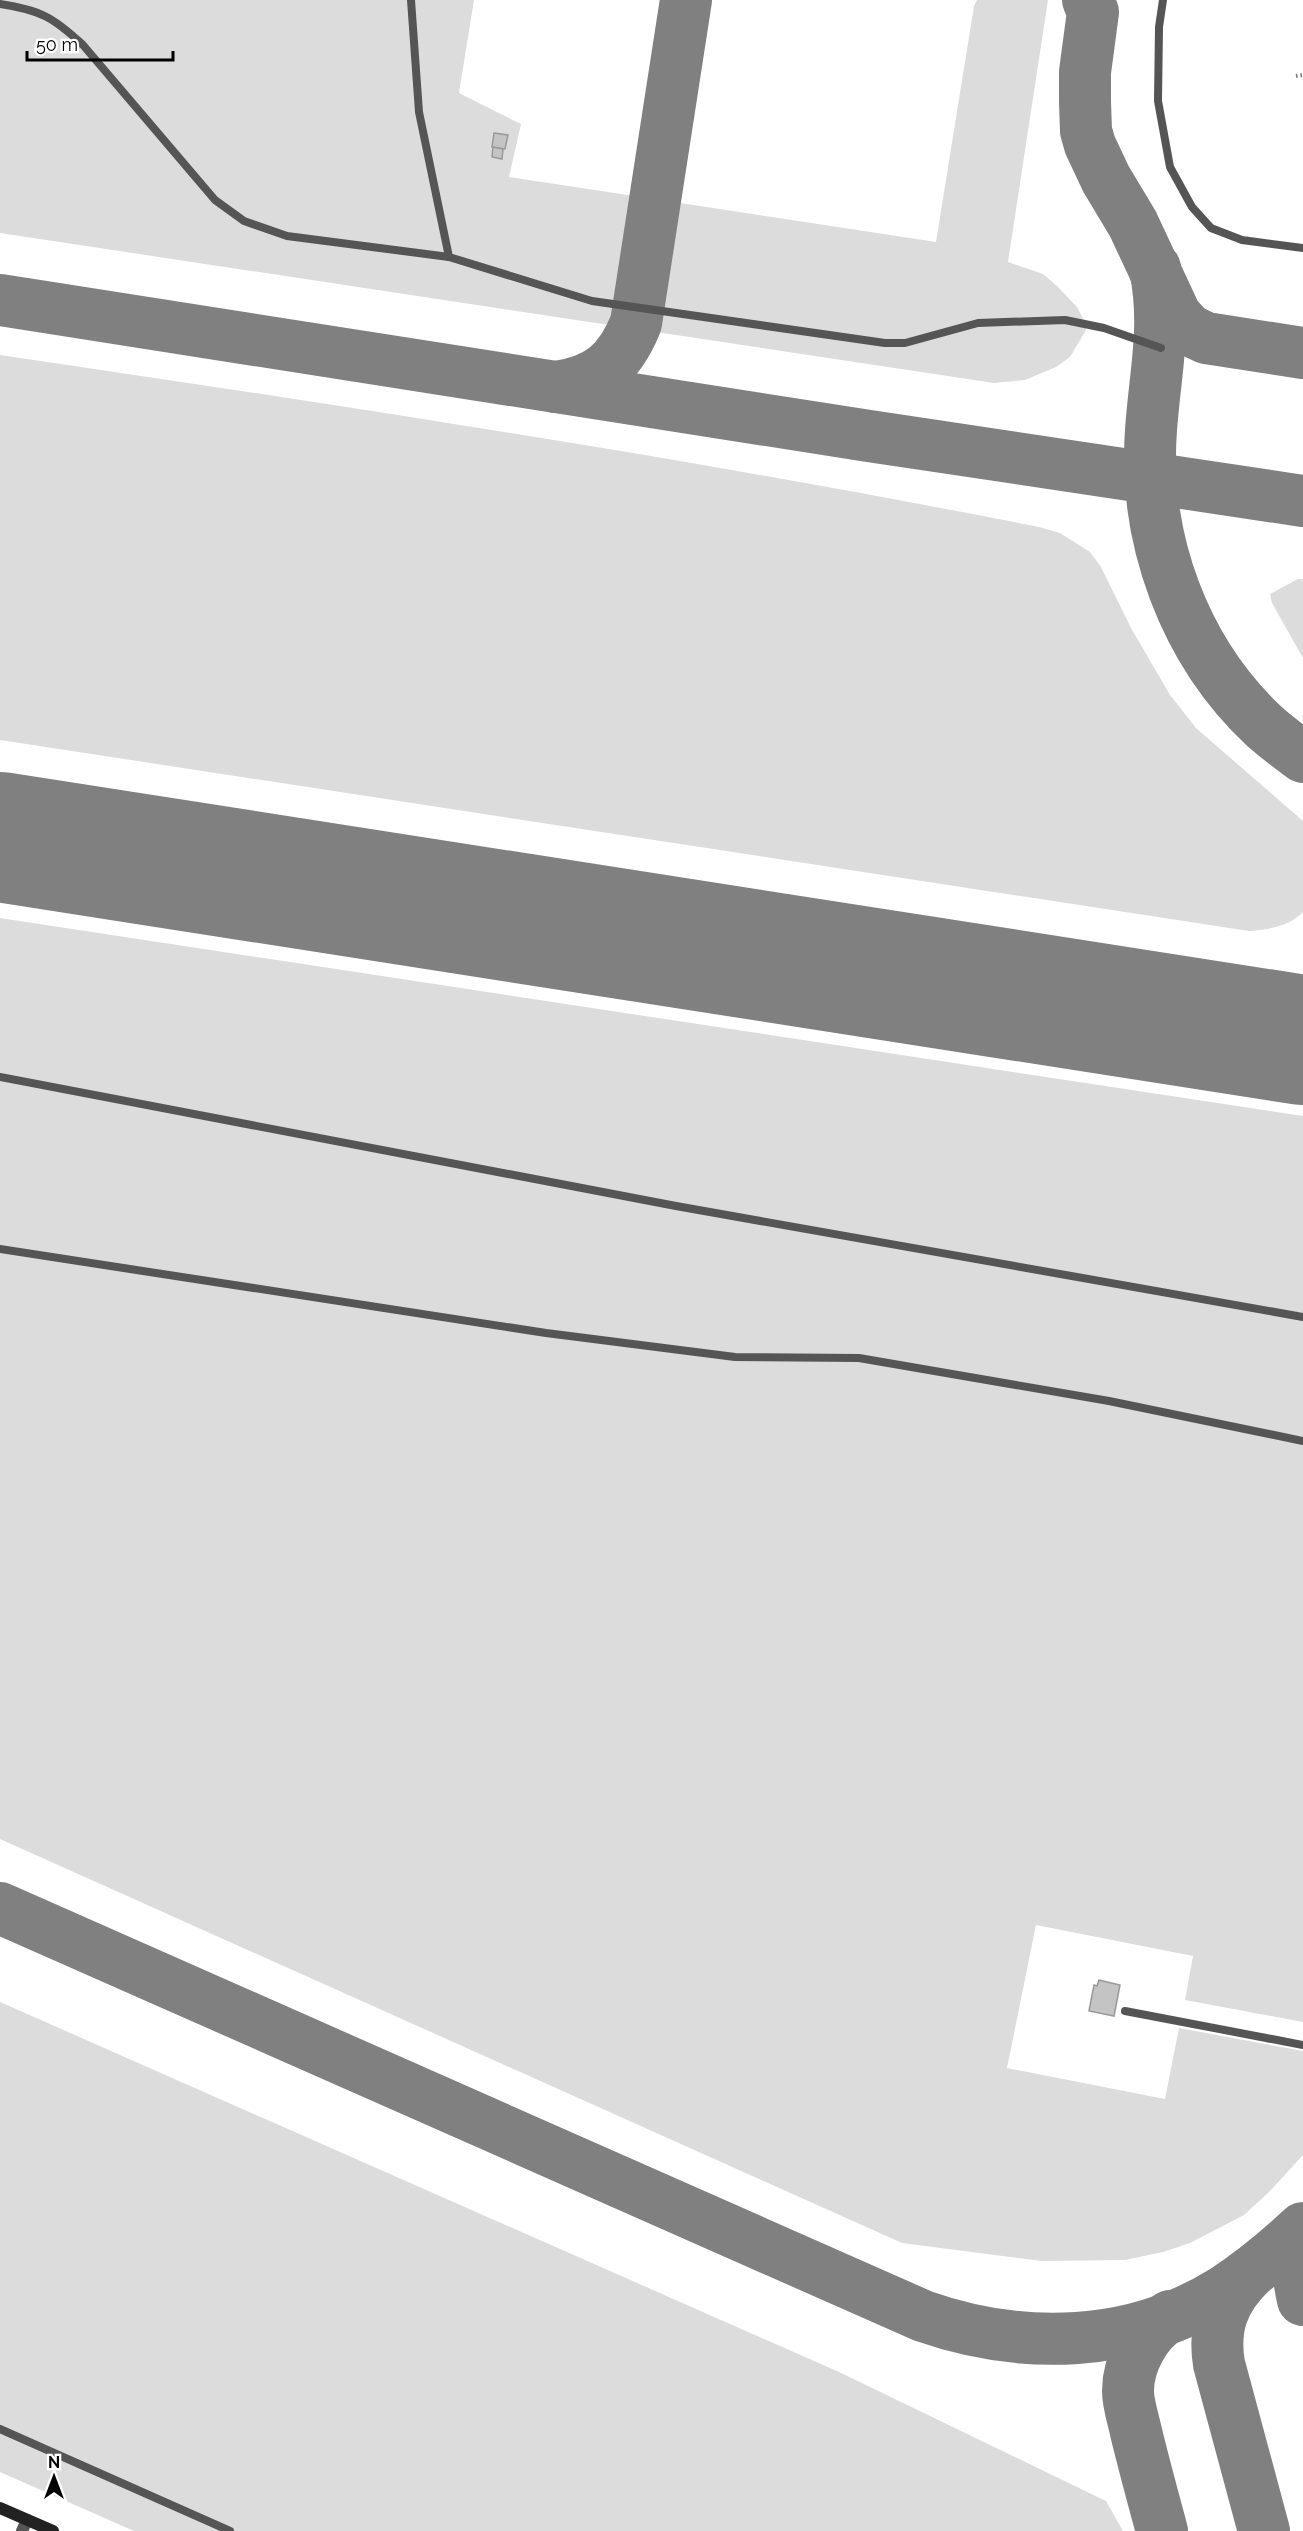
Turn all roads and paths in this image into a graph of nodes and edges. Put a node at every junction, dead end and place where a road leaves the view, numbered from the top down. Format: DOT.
graph roads {
  1 [pos="411,0"];
  2 [pos="1162,0"];
  3 [pos="0,4"];
  4 [pos="1303,75"];
  5 [pos="1296,76"];
  6 [pos="1303,248"];
  7 [pos="449,257"];
  8 [pos="1161,348"];
  9 [pos="0,1077"];
  10 [pos="0,1248"];
  11 [pos="1303,1317"];
  12 [pos="1303,1441"];
  13 [pos="1125,2011"];
  14 [pos="1303,2045"];
  15 [pos="0,2429"];
  16 [pos="0,2508"];
  17 [pos="25,2525"];
  18 [pos="52,2531"];
  19 [pos="230,2531"];
  1 -- 7 [label="lane"];
  2 -- 6 [label="lane"];
  3 -- 7 [label="lane"];
  4 -- 5 [label="path"];
  7 -- 8 [label="lane"];
  9 -- 11 [label="lane"];
  10 -- 12 [label="lane"];
  13 -- 14 [label="lane"];
  15 -- 19 [label="lane"];
  16 -- 17 [label="main road"];
  17 -- 18 [label="main road"];
}
